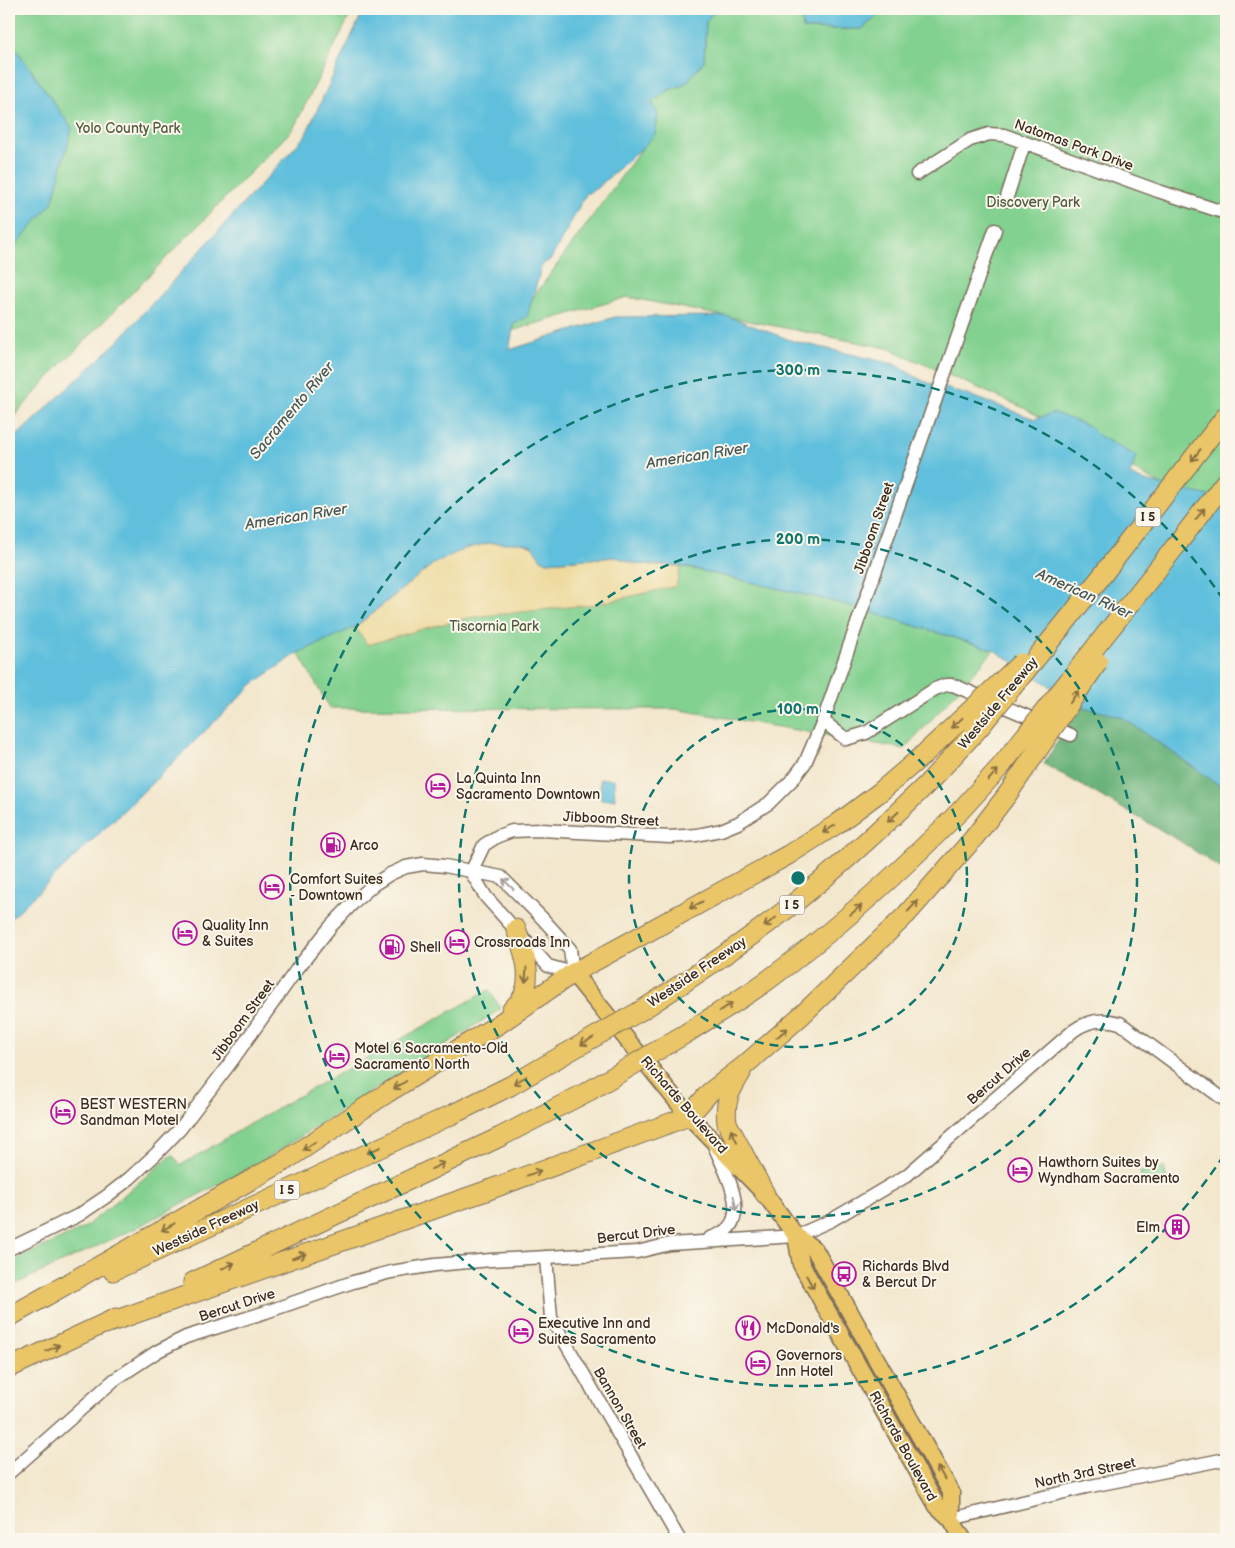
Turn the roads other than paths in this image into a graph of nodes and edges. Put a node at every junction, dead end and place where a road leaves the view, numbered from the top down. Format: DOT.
graph roads {
  1 [pos="1024,144"];
  2 [pos="917,174"];
  3 [pos="1006,200"];
  4 [pos="1226,213"];
  5 [pos="995,230"];
  6 [pos="1226,416"];
  7 [pos="1226,481"];
  8 [pos="1175,547"];
  9 [pos="1069,618"];
  10 [pos="823,721"];
  11 [pos="1071,735"];
  12 [pos="471,872"];
  13 [pos="516,929"];
  14 [pos="573,973"];
  15 [pos="499,1024"];
  16 [pos="745,1065"];
  17 [pos="1226,1101"];
  18 [pos="689,1116"];
  19 [pos="712,1141"];
  20 [pos="765,1194"];
  21 [pos="796,1236"];
  22 [pos="691,1243"];
  23 [pos="9,1249"];
  24 [pos="546,1257"];
  25 [pos="9,1317"];
  26 [pos="105,1324"];
  27 [pos="9,1368"];
  28 [pos="1226,1459"];
  29 [pos="9,1473"];
  30 [pos="951,1519"];
  31 [pos="678,1539"];
  32 [pos="963,1539"];
  1 -- 2 [label="street, Natomas Park Drive"];
  1 -- 3 [label="street"];
  1 -- 4 [label="street, Natomas Park Drive"];
  5 -- 10 [label="street, Jibboom Street"];
  6 -- 9 [label="highway, Westside Freeway / I 5, one-way"];
  8 -- 7 [label="highway, one-way"];
  16 -- 8 [label="highway, one-way, bridge"];
  26 -- 8 [label="highway, one-way, bridge"];
  9 -- 14 [label="highway, one-way, bridge"];
  9 -- 25 [label="highway, Westside Freeway / I 5, one-way, bridge"];
  10 -- 11 [label="street"];
  10 -- 12 [label="street, Jibboom Street"];
  12 -- 13 [label="street"];
  14 -- 12 [label="street, one-way"];
  12 -- 23 [label="street, Jibboom Street"];
  13 -- 14 [label="street"];
  13 -- 15 [label="highway, one-way"];
  14 -- 15 [label="highway"];
  14 -- 18 [label="main road, Richards Boulevard"];
  15 -- 25 [label="highway, one-way"];
  16 -- 18 [label="highway"];
  20 -- 16 [label="highway, one-way"];
  17 -- 21 [label="street, Bercut Drive"];
  18 -- 19 [label="main road, Richards Boulevard"];
  26 -- 18 [label="highway, one-way"];
  19 -- 20 [label="main road, Richards Boulevard"];
  19 -- 22 [label="street, one-way"];
  20 -- 21 [label="main road, Richards Boulevard"];
  21 -- 22 [label="street, Bercut Drive"];
  21 -- 30 [label="main road, Richards Boulevard"];
  22 -- 24 [label="street, Bercut Drive"];
  24 -- 29 [label="street, Bercut Drive"];
  24 -- 31 [label="street, Bannon Street"];
  27 -- 26 [label="highway, one-way"];
  28 -- 30 [label="street, North 3rd Street"];
  30 -- 32 [label="main road"];
}
